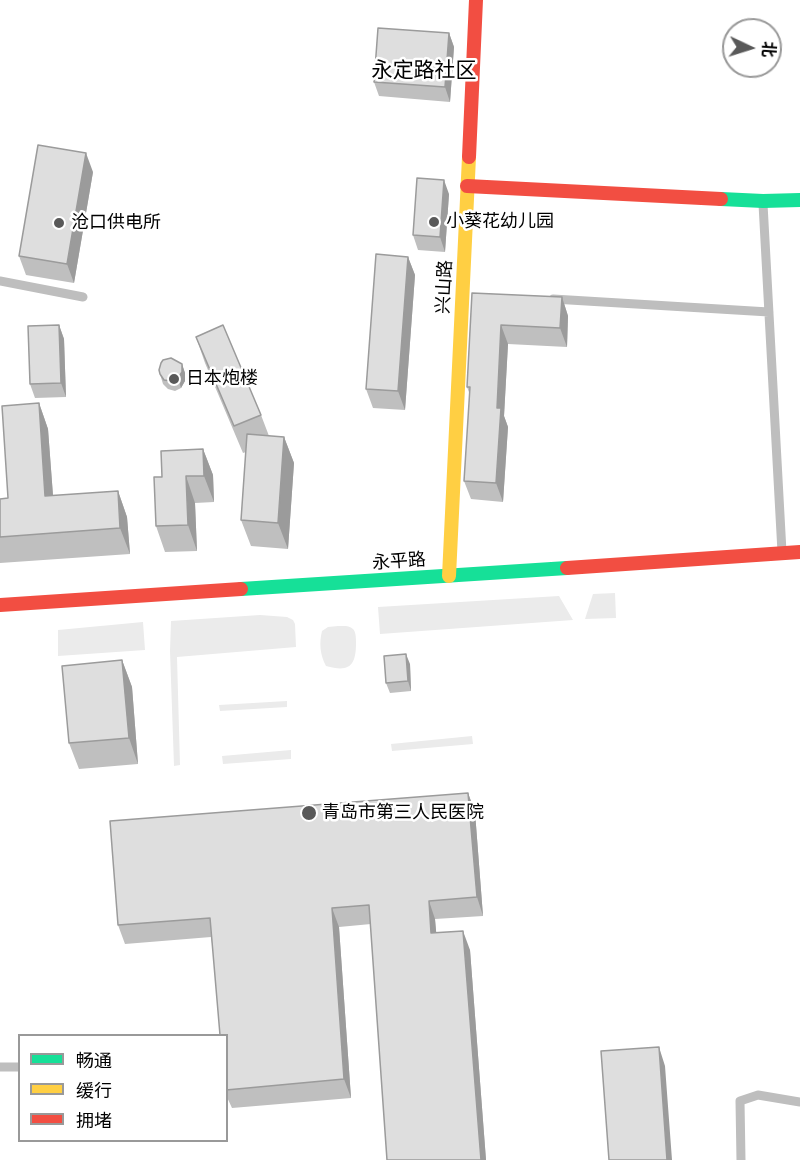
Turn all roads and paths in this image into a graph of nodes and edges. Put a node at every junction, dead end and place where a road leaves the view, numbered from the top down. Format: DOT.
graph roads {
  1 [pos="476,0"];
  2 [pos="467,186"];
  3 [pos="800,200"];
  4 [pos="763,201"];
  5 [pos="0,281"];
  6 [pos="83,297"];
  7 [pos="545,299"];
  8 [pos="769,312"];
  9 [pos="800,552"];
  10 [pos="782,553"];
  11 [pos="449,576"];
  12 [pos="0,605"];
  13 [pos="0,1067"];
  14 [pos="18,1067"];
  15 [pos="800,1102"];
  16 [pos="741,1160"];
  1 -- 2 [label="street, 兴山路"];
  2 -- 4 [label="street"];
  2 -- 11 [label="street, 兴山路"];
  3 -- 4 [label="street"];
  4 -- 8 [label="lane"];
  5 -- 6 [label="lane"];
  7 -- 8 [label="lane"];
  8 -- 10 [label="lane"];
  9 -- 10 [label="street, 永平路"];
  10 -- 11 [label="street, 永平路"];
  11 -- 12 [label="street, 永平路"];
  13 -- 14 [label="lane"];
  15 -- 16 [label="lane"];
}
